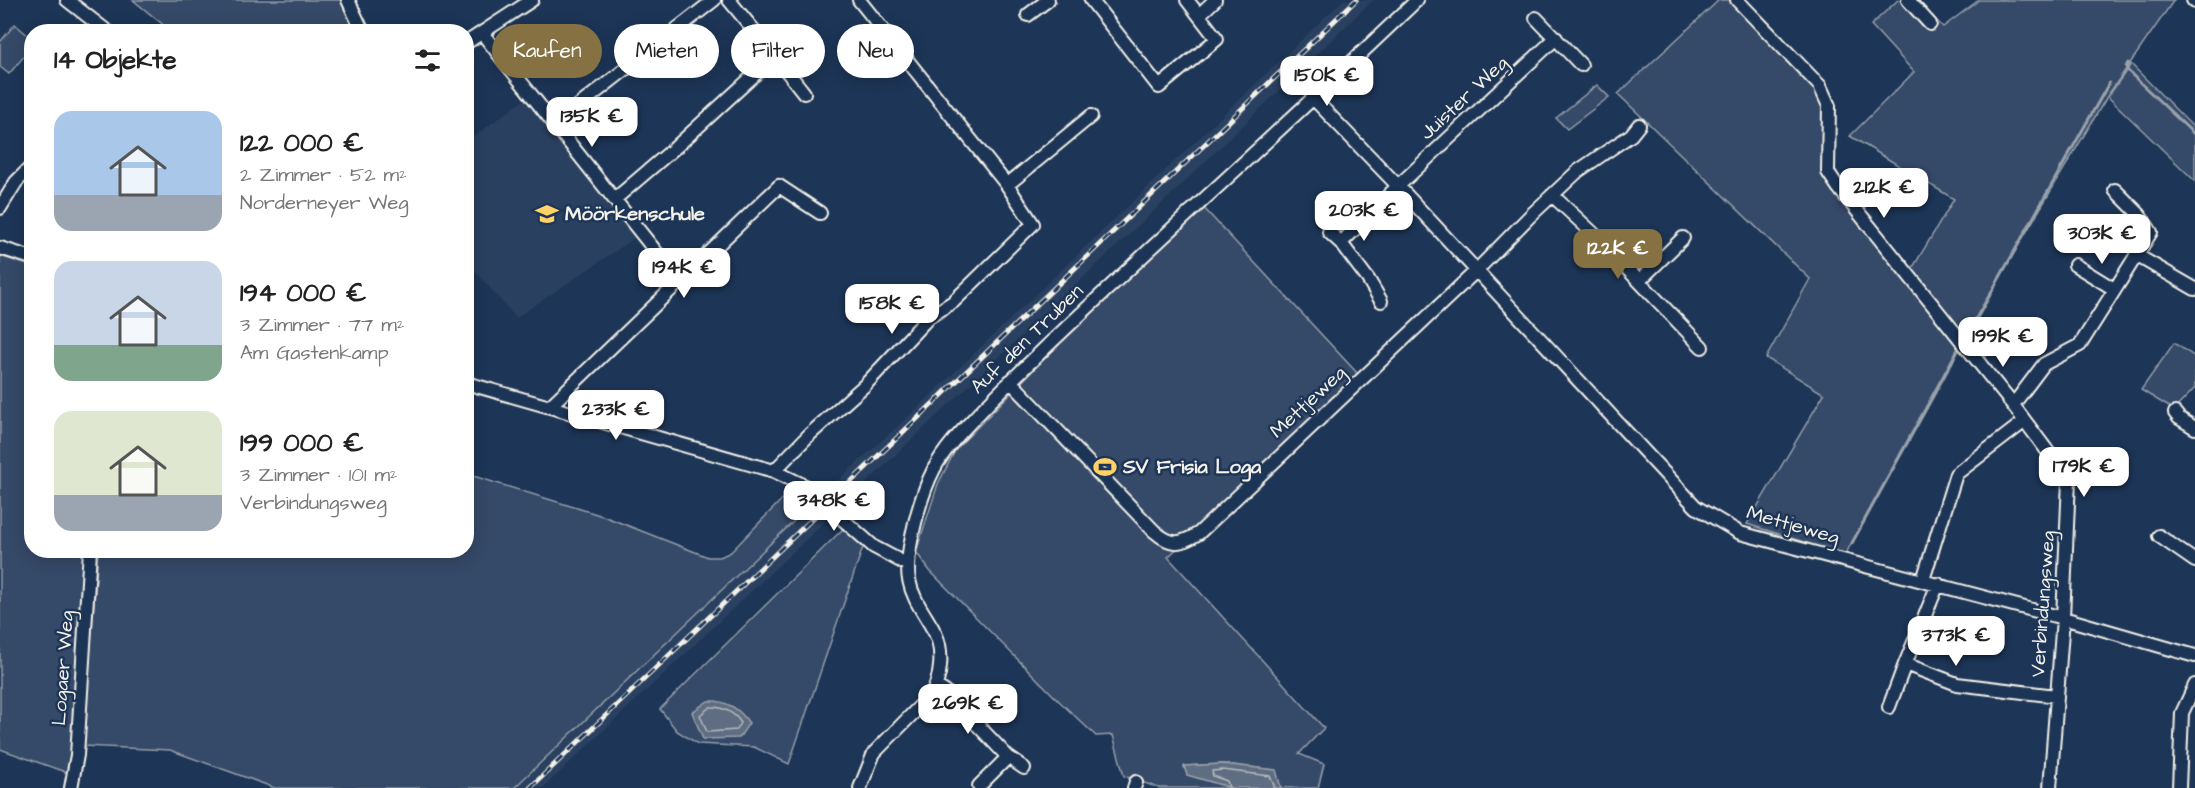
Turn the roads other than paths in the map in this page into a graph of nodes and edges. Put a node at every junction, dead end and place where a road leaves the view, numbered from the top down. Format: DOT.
graph roads {
  1 [pos="67,0"];
  2 [pos="348,0"];
  3 [pos="532,0"];
  4 [pos="714,0"];
  5 [pos="729,0"];
  6 [pos="859,0"];
  7 [pos="1048,0"];
  8 [pos="1091,0"];
  9 [pos="1187,0"];
  10 [pos="1215,0"];
  11 [pos="1417,0"];
  12 [pos="1737,0"];
  13 [pos="1908,0"];
  14 [pos="1028,15"];
  15 [pos="1199,15"];
  16 [pos="1536,18"];
  17 [pos="98,24"];
  18 [pos="359,24"];
  19 [pos="749,24"];
  20 [pos="1930,24"];
  21 [pos="482,33"];
  22 [pos="474,38"];
  23 [pos="1556,38"];
  24 [pos="1581,65"];
  25 [pos="751,78"];
  26 [pos="792,78"];
  27 [pos="804,93"];
  28 [pos="1314,99"];
  29 [pos="1091,116"];
  30 [pos="554,125"];
  31 [pos="1639,125"];
  32 [pos="24,174"];
  33 [pos="1007,185"];
  34 [pos="1398,186"];
  35 [pos="2115,190"];
  36 [pos="1552,195"];
  37 [pos="615,199"];
  38 [pos="0,208"];
  39 [pos="820,213"];
  40 [pos="1329,232"];
  41 [pos="1683,238"];
  42 [pos="1341,243"];
  43 [pos="0,248"];
  44 [pos="2136,255"];
  45 [pos="24,256"];
  46 [pos="2075,265"];
  47 [pos="1476,271"];
  48 [pos="1639,281"];
  49 [pos="680,282"];
  50 [pos="2114,289"];
  51 [pos="2195,289"];
  52 [pos="1381,301"];
  53 [pos="1702,347"];
  54 [pos="1010,381"];
  55 [pos="474,385"];
  56 [pos="2013,405"];
  57 [pos="550,406"];
  58 [pos="2175,413"];
  59 [pos="2025,421"];
  60 [pos="2195,428"];
  61 [pos="774,471"];
  62 [pos="2159,536"];
  63 [pos="89,558"];
  64 [pos="2195,561"];
  65 [pos="908,566"];
  66 [pos="1923,580"];
  67 [pos="1938,584"];
  68 [pos="2063,618"];
  69 [pos="2195,656"];
  70 [pos="1905,664"];
  71 [pos="2195,685"];
  72 [pos="936,686"];
  73 [pos="2056,696"];
  74 [pos="1889,707"];
  75 [pos="1008,757"];
  76 [pos="1023,768"];
  77 [pos="979,786"];
  78 [pos="73,787"];
  79 [pos="860,788"];
  80 [pos="2050,788"];
  81 [pos="2180,788"];
  1 -- 17 [label="street"];
  2 -- 18 [label="street"];
  3 -- 21 [label="street"];
  4 -- 30 [label="street"];
  5 -- 19 [label="street"];
  6 -- 33 [label="street"];
  7 -- 14 [label="street"];
  8 -- 15 [label="street"];
  9 -- 15 [label="street"];
  10 -- 15 [label="street"];
  11 -- 28 [label="street, Auf den Truben"];
  12 -- 56 [label="street, Verbindungsweg"];
  13 -- 20 [label="street"];
  16 -- 23 [label="street"];
  21 -- 22 [label="street"];
  21 -- 30 [label="street"];
  23 -- 24 [label="street"];
  23 -- 34 [label="street, Juister Weg"];
  25 -- 37 [label="street"];
  26 -- 27 [label="street"];
  28 -- 34 [label="street, Mettjeweg"];
  28 -- 54 [label="street, Auf den Truben"];
  29 -- 33 [label="street"];
  30 -- 37 [label="street"];
  31 -- 36 [label="street"];
  32 -- 38 [label="street"];
  33 -- 61 [label="street"];
  34 -- 42 [label="street, Juister Weg"];
  34 -- 47 [label="street, Mettjeweg"];
  35 -- 44 [label="street"];
  36 -- 47 [label="street"];
  36 -- 48 [label="street"];
  37 -- 49 [label="street"];
  39 -- 49 [label="street"];
  40 -- 42 [label="street"];
  41 -- 48 [label="street"];
  42 -- 52 [label="street"];
  43 -- 45 [label="street"];
  44 -- 50 [label="street"];
  44 -- 51 [label="street"];
  46 -- 50 [label="street"];
  47 -- 54 [label="street, Mettjeweg"];
  47 -- 66 [label="street, Mettjeweg"];
  48 -- 53 [label="street"];
  49 -- 57 [label="street"];
  50 -- 56 [label="street"];
  54 -- 65 [label="street, Auf den Truben"];
  55 -- 57 [label="street"];
  56 -- 59 [label="street, Verbindungsweg"];
  57 -- 61 [label="street"];
  58 -- 60 [label="street"];
  59 -- 66 [label="street"];
  59 -- 68 [label="street, Verbindungsweg"];
  61 -- 65 [label="street"];
  62 -- 64 [label="street"];
  63 -- 78 [label="street, Logaer Weg"];
  65 -- 72 [label="street, Auf den Truben"];
  66 -- 67 [label="street, Mettjeweg"];
  67 -- 68 [label="street, Mettjeweg"];
  67 -- 70 [label="street"];
  68 -- 69 [label="street, Mettjeweg"];
  68 -- 73 [label="street, Verbindungsweg"];
  70 -- 73 [label="street"];
  70 -- 74 [label="street"];
  71 -- 81 [label="street"];
  72 -- 75 [label="street"];
  72 -- 79 [label="street"];
  73 -- 80 [label="street, Verbindungsweg"];
  75 -- 76 [label="street"];
  75 -- 77 [label="street"];
}
